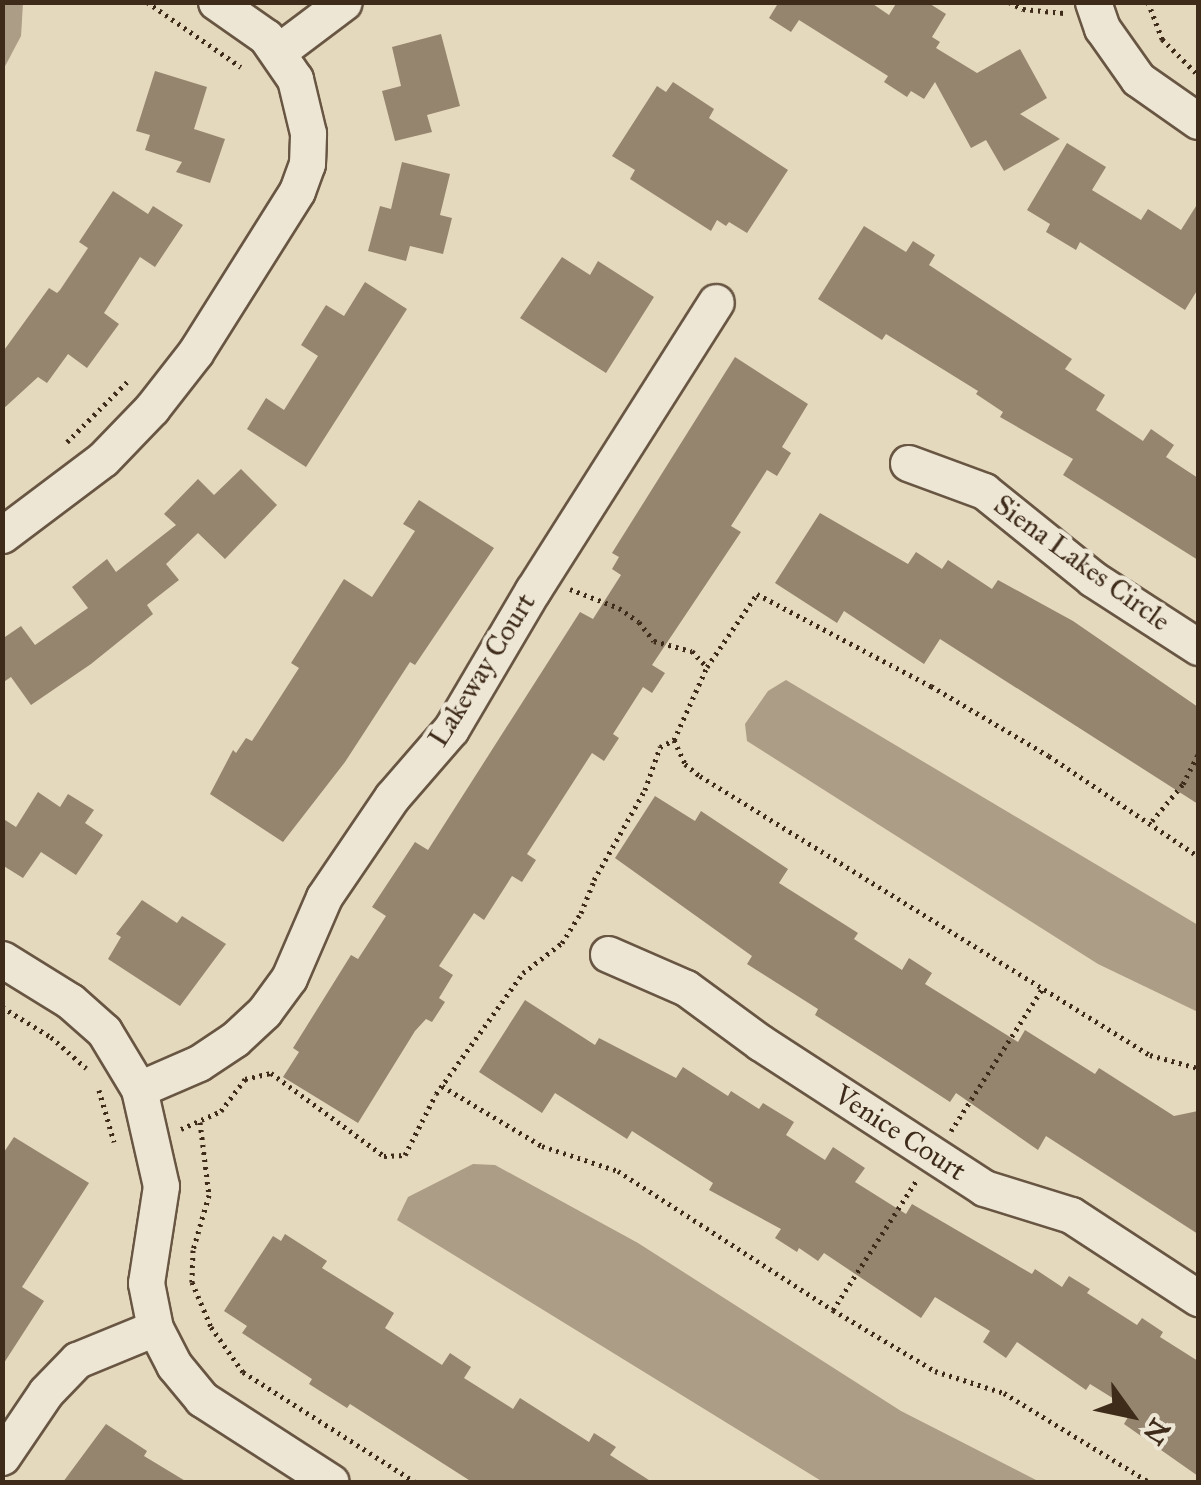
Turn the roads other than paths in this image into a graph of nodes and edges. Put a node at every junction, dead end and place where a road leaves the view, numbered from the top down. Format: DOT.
graph roads {
  1 [pos="216,2"];
  2 [pos="344,2"];
  3 [pos="1092,2"];
  4 [pos="271,43"];
  5 [pos="1198,122"];
  6 [pos="716,302"];
  7 [pos="908,463"];
  8 [pos="2,535"];
  9 [pos="1198,647"];
  10 [pos="608,954"];
  11 [pos="2,958"];
  12 [pos="139,1089"];
  13 [pos="1198,1298"];
  14 [pos="155,1328"];
  15 [pos="2,1457"];
  16 [pos="331,1482"];
  1 -- 4 [label="street"];
  2 -- 4 [label="street"];
  3 -- 5 [label="street"];
  4 -- 8 [label="street"];
  6 -- 12 [label="street, Lakeway Court"];
  7 -- 9 [label="street, Siena Lakes Circle"];
  10 -- 13 [label="street, Venice Court"];
  11 -- 12 [label="street"];
  12 -- 14 [label="street"];
  14 -- 15 [label="street"];
  14 -- 16 [label="street"];
}
